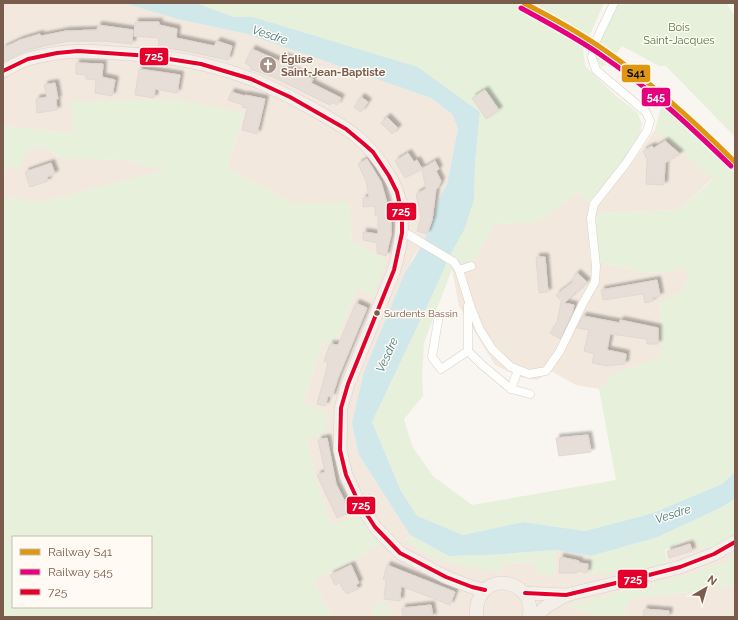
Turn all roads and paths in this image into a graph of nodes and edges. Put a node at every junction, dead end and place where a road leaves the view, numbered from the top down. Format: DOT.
graph roads {
  1 [pos="614,3"];
  2 [pos="3,71"];
  3 [pos="402,231"];
  4 [pos="471,266"];
  5 [pos="460,270"];
  6 [pos="469,299"];
  7 [pos="439,315"];
  8 [pos="468,351"];
  9 [pos="518,370"];
  10 [pos="511,389"];
  11 [pos="530,394"];
  12 [pos="735,542"];
  13 [pos="485,590"];
  14 [pos="525,593"];
  15 [pos="566,595"];
  16 [pos="478,617"];
  17 [pos="529,617"];
  18 [pos="534,617"];
  1 -- 9 [label="street"];
  2 -- 3 [label="main road"];
  3 -- 5 [label="street"];
  3 -- 13 [label="main road"];
  4 -- 5 [label="street"];
  5 -- 6 [label="street"];
  6 -- 8 [label="street"];
  6 -- 9 [label="street"];
  7 -- 8 [label="street"];
  8 -- 10 [label="street"];
  9 -- 10 [label="street"];
  10 -- 11 [label="street"];
  12 -- 15 [label="main road"];
  13 -- 14 [label="main road"];
  13 -- 16 [label="main road"];
  14 -- 15 [label="main road"];
  14 -- 17 [label="main road"];
  15 -- 18 [label="main road"];
}
